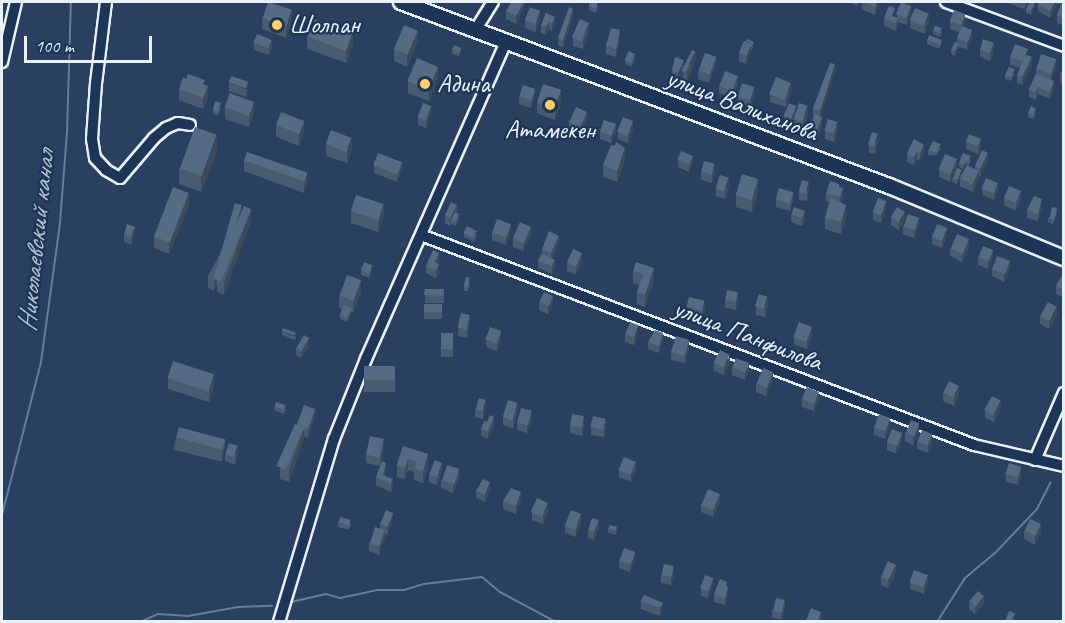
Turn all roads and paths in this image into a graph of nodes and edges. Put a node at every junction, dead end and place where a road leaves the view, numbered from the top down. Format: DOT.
graph roads {
  1 [pos="16,2"];
  2 [pos="106,2"];
  3 [pos="401,2"];
  4 [pos="493,2"];
  5 [pos="946,2"];
  6 [pos="476,30"];
  7 [pos="506,41"];
  8 [pos="1064,46"];
  9 [pos="2,62"];
  10 [pos="190,125"];
  11 [pos="421,235"];
  12 [pos="1064,258"];
  13 [pos="1064,393"];
  14 [pos="1035,460"];
  15 [pos="1064,466"];
  16 [pos="279,621"];
  1 -- 9 [label="street"];
  2 -- 10 [label="street"];
  3 -- 6 [label="main road, улица Валиханова"];
  4 -- 6 [label="street"];
  5 -- 8 [label="street"];
  6 -- 7 [label="main road, улица Валиханова"];
  7 -- 11 [label="street"];
  7 -- 12 [label="main road, улица Валиханова"];
  11 -- 14 [label="street, улица Панфилова"];
  11 -- 16 [label="street"];
  13 -- 14 [label="street"];
  14 -- 15 [label="street, улица Панфилова"];
}
